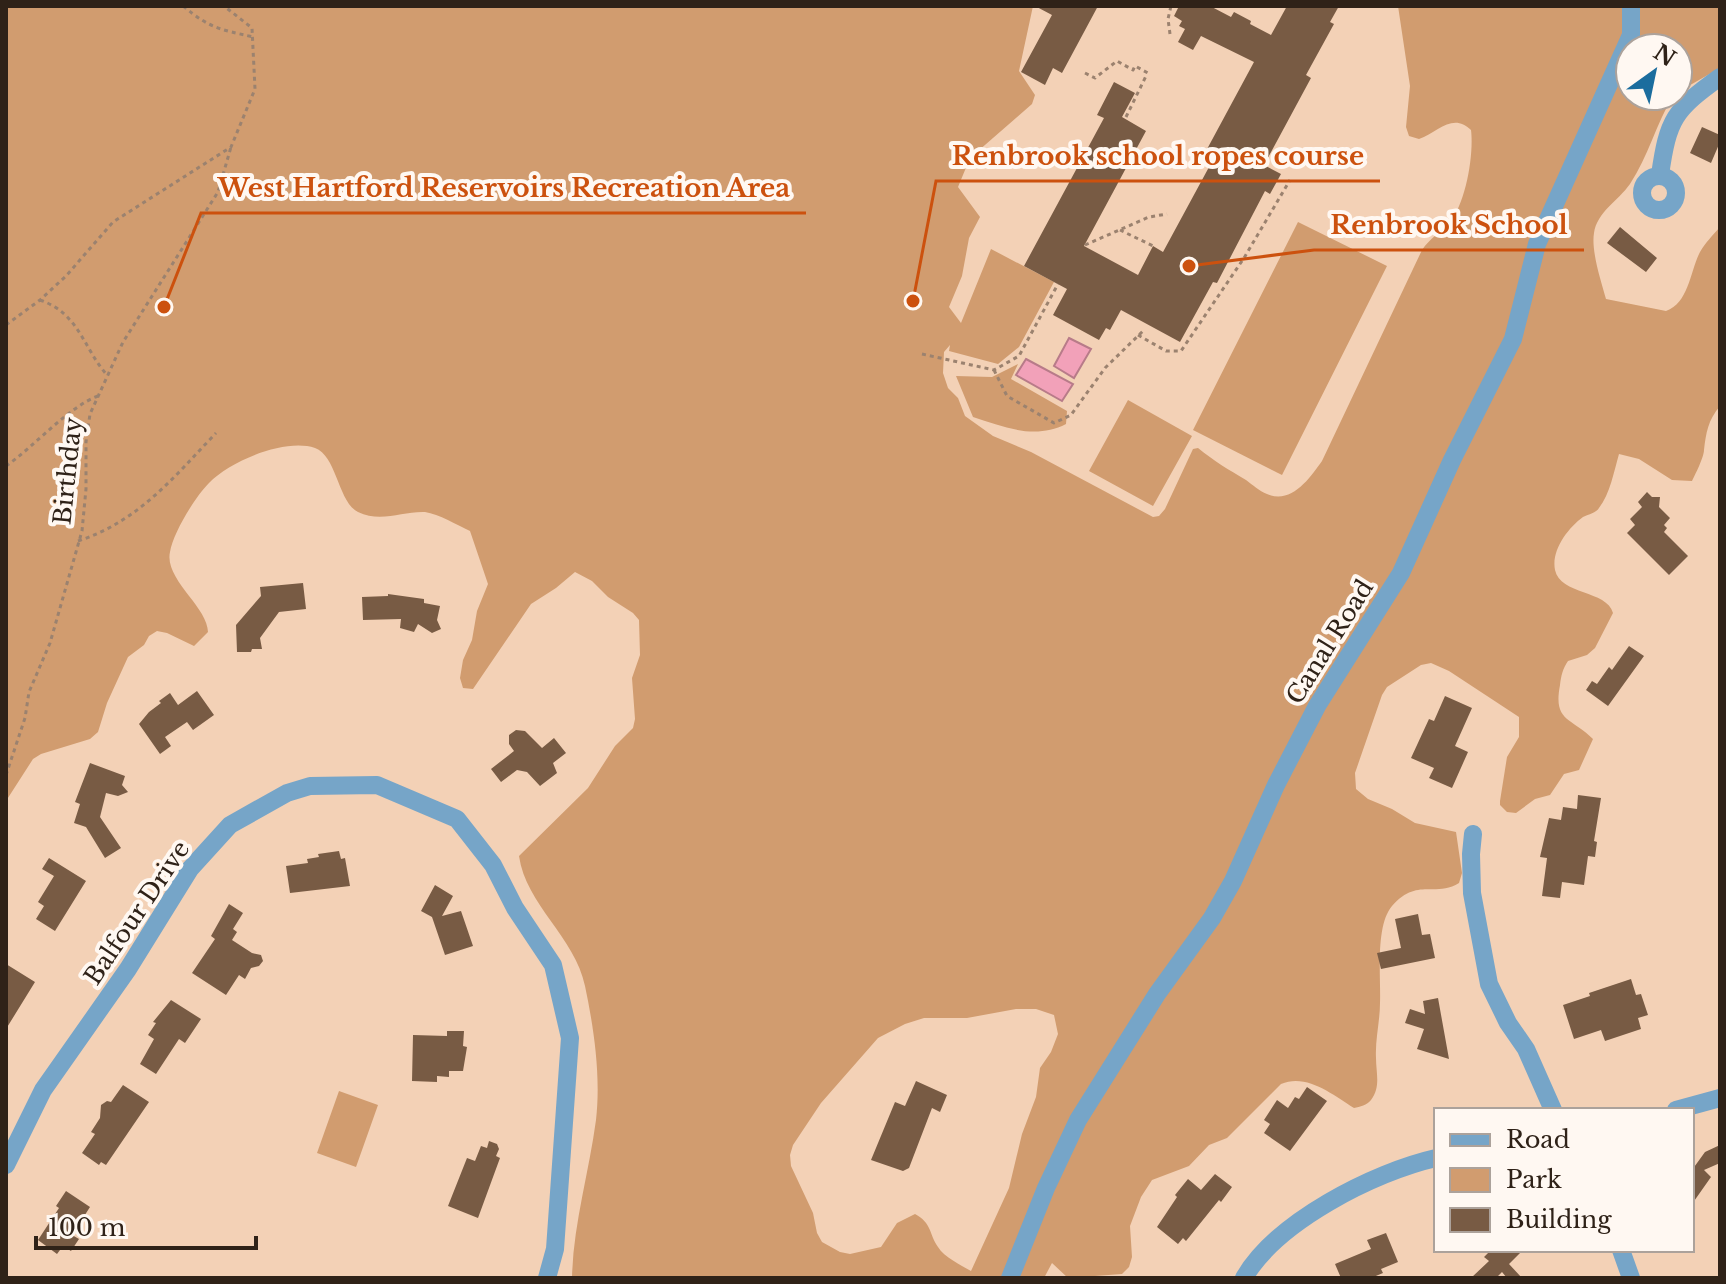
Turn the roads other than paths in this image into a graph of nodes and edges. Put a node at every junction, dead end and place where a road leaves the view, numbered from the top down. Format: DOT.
graph roads {
  1 [pos="1631,6"];
  2 [pos="1720,77"];
  3 [pos="1660,175"];
  4 [pos="1473,834"];
  5 [pos="1720,1098"];
  6 [pos="1552,1108"];
  7 [pos="1683,1108"];
  8 [pos="1434,1159"];
  9 [pos="6,1165"];
  10 [pos="1622,1252"];
  11 [pos="547,1278"];
  12 [pos="1010,1278"];
  13 [pos="1244,1278"];
  14 [pos="1631,1278"];
  1 -- 12 [label="street, Canal Road"];
  2 -- 3 [label="street"];
  4 -- 6 [label="street"];
  5 -- 7 [label="street"];
  8 -- 13 [label="street"];
  9 -- 11 [label="street, Balfour Drive"];
  10 -- 14 [label="street"];
}
